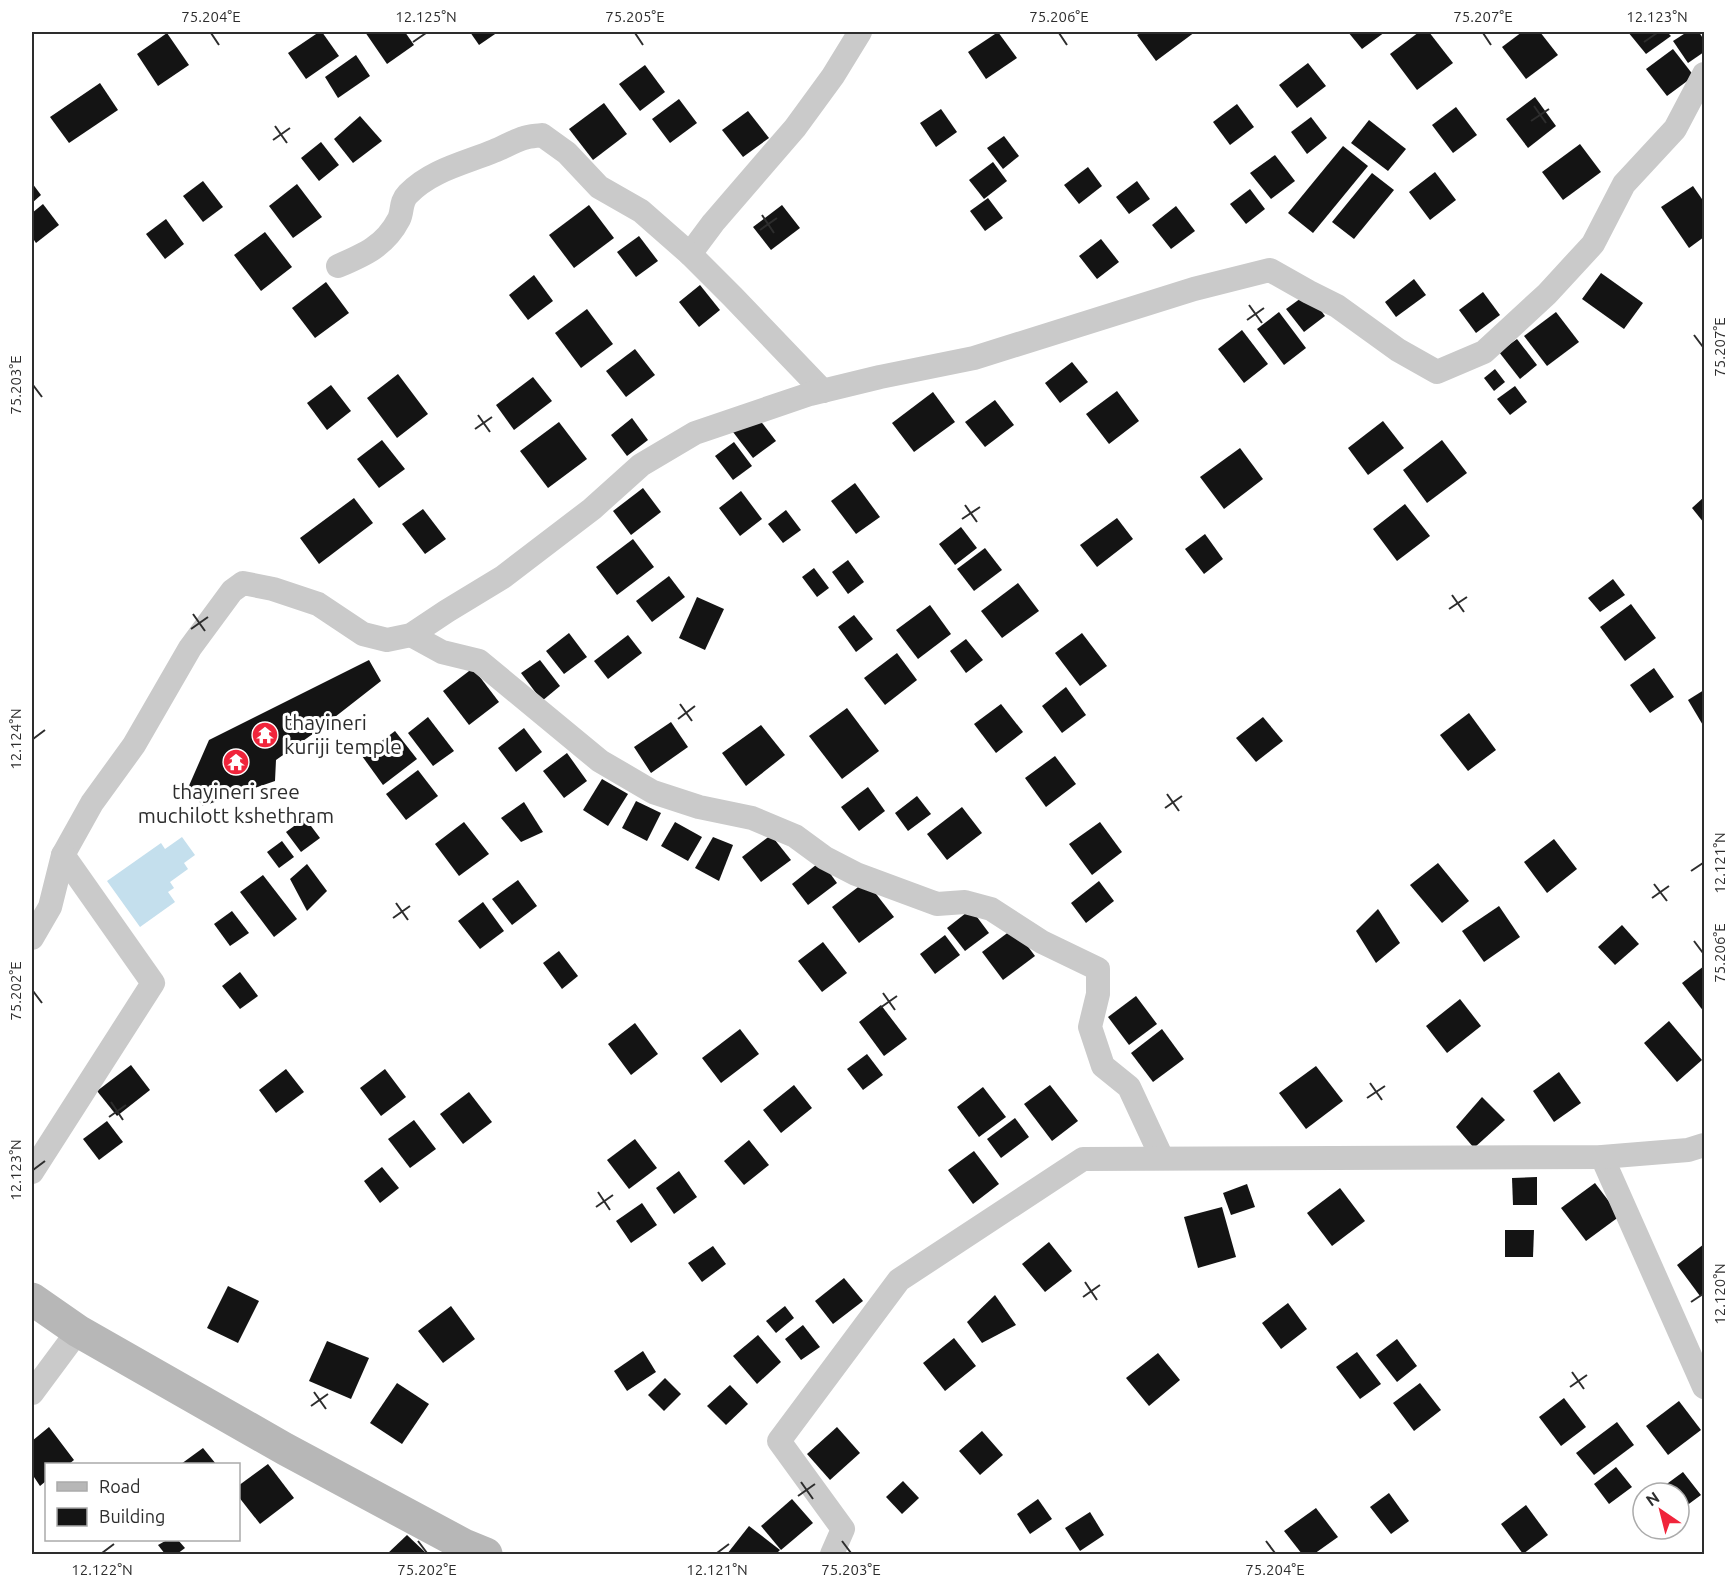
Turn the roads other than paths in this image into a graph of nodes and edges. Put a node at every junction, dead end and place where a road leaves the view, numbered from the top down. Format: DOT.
graph roads {
  1 [pos="860,32"];
  2 [pos="1704,74"];
  3 [pos="690,254"];
  4 [pos="338,266"];
  5 [pos="823,391"];
  6 [pos="411,635"];
  7 [pos="63,855"];
  8 [pos="32,938"];
  9 [pos="1704,1145"];
  10 [pos="1602,1157"];
  11 [pos="1162,1158"];
  12 [pos="32,1172"];
  13 [pos="32,1299"];
  14 [pos="78,1330"];
  15 [pos="1704,1387"];
  16 [pos="32,1394"];
  17 [pos="486,1554"];
  18 [pos="832,1554"];
  1 -- 3 [label="street"];
  2 -- 5 [label="street"];
  3 -- 4 [label="street"];
  3 -- 5 [label="street"];
  5 -- 6 [label="street"];
  6 -- 7 [label="street"];
  6 -- 11 [label="street"];
  7 -- 8 [label="street"];
  7 -- 12 [label="street"];
  9 -- 10 [label="street"];
  10 -- 11 [label="street"];
  10 -- 15 [label="street"];
  11 -- 18 [label="street"];
  13 -- 14 [label="main road"];
  14 -- 16 [label="street"];
  14 -- 17 [label="main road"];
}
